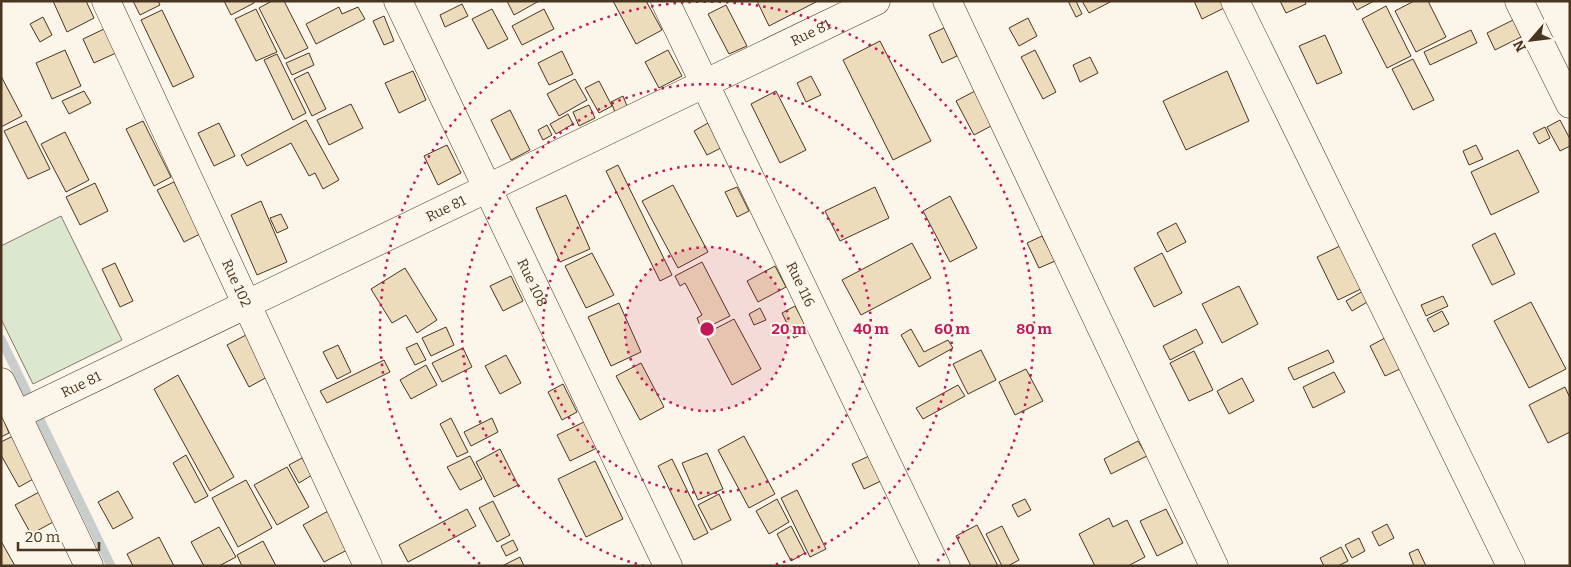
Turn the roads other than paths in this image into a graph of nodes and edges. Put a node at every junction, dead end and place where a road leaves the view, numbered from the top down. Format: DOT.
graph roads {
  1 [pos="106,1"];
  2 [pos="398,1"];
  3 [pos="665,1"];
  4 [pos="876,1"];
  5 [pos="947,1"];
  6 [pos="1234,1"];
  7 [pos="1520,1"];
  8 [pos="704,84"];
  9 [pos="1570,104"];
  10 [pos="487,188"];
  11 [pos="247,304"];
  12 [pos="1,382"];
  13 [pos="17,414"];
  14 [pos="89,566"];
  15 [pos="368,566"];
  16 [pos="668,566"];
  17 [pos="936,566"];
  18 [pos="1214,566"];
  19 [pos="1511,566"];
  1 -- 11 [label="street, Rue 102"];
  2 -- 10 [label="street, Rue 108"];
  3 -- 8 [label="street, Rue 116"];
  4 -- 8 [label="street, Rue 81"];
  5 -- 18 [label="street"];
  6 -- 19 [label="street"];
  7 -- 9 [label="street"];
  8 -- 10 [label="street, Rue 81"];
  8 -- 17 [label="street, Rue 116"];
  10 -- 11 [label="street, Rue 81"];
  10 -- 16 [label="street, Rue 108"];
  11 -- 13 [label="street, Rue 81"];
  11 -- 15 [label="street, Rue 102"];
  12 -- 13 [label="street"];
  13 -- 14 [label="street"];
}
